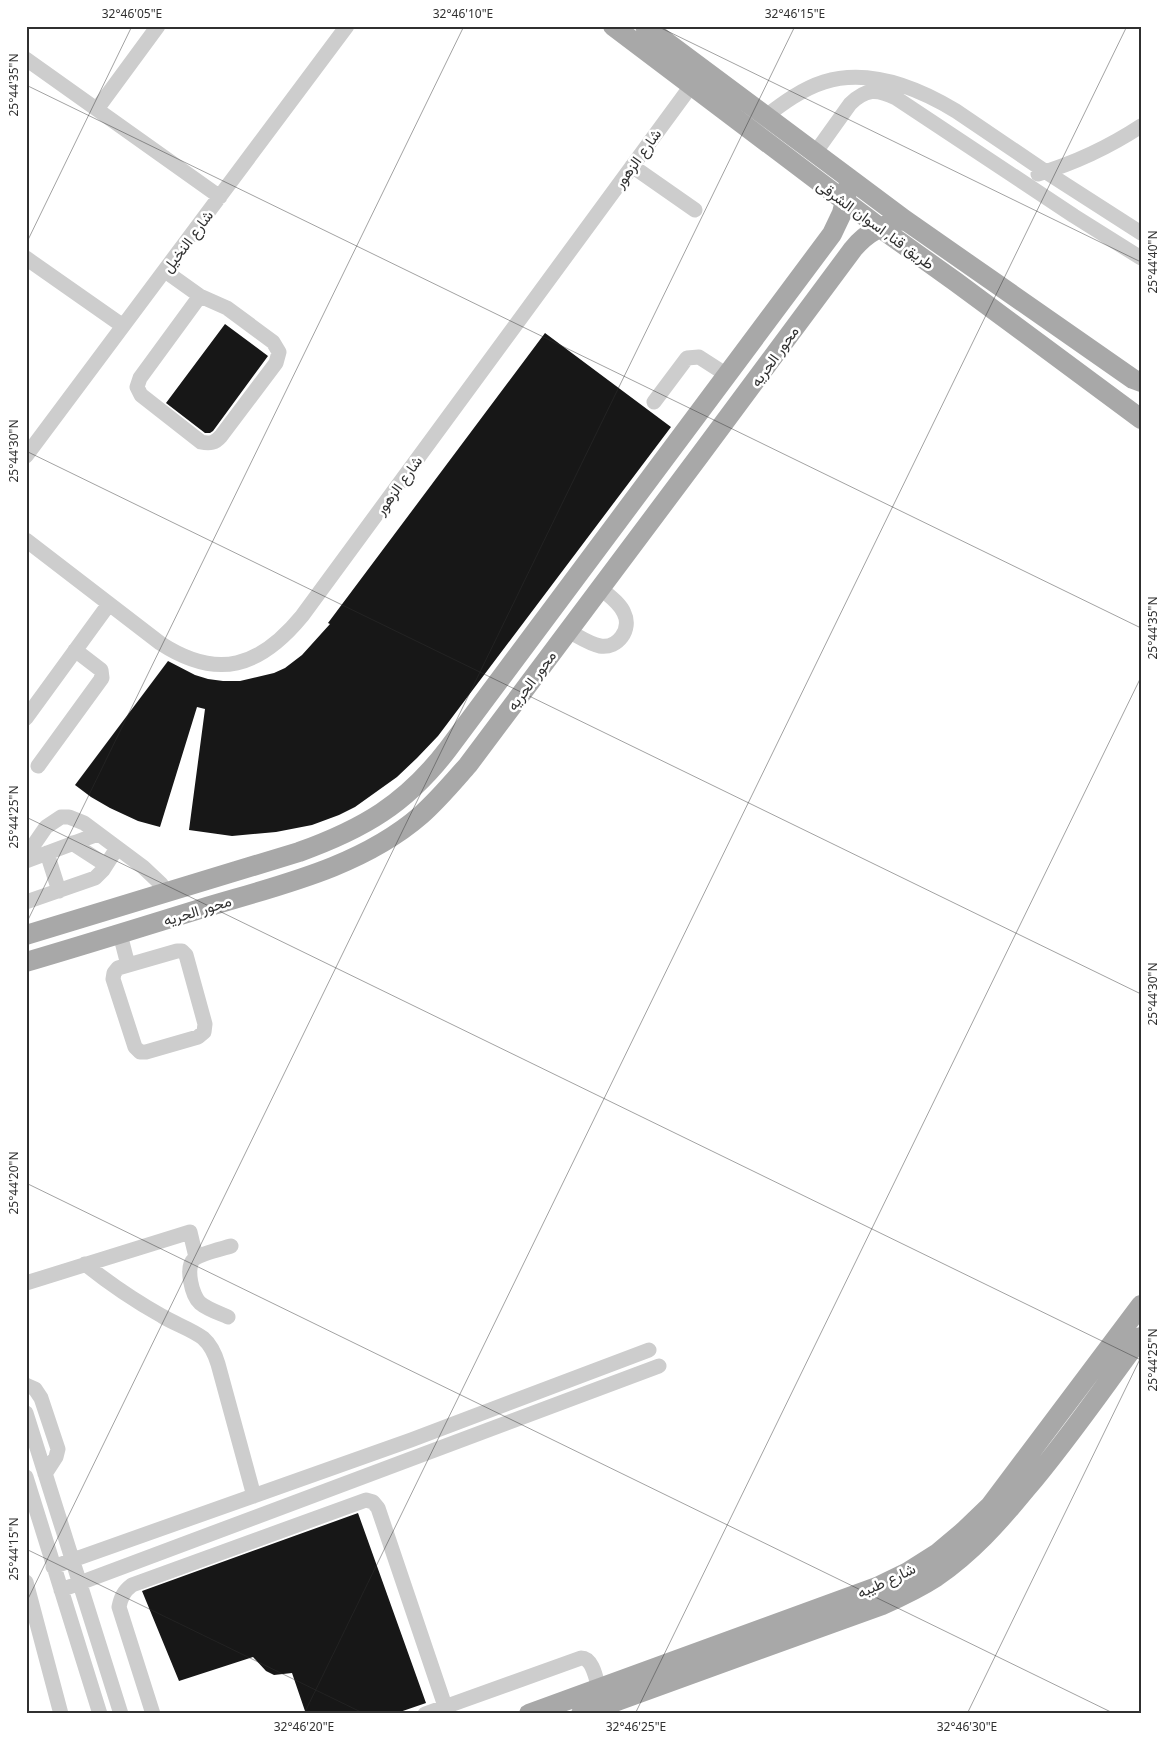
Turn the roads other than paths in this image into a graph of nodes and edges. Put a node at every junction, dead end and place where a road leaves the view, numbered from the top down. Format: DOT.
graph roads {
  1 [pos="158,26"];
  2 [pos="347,26"];
  3 [pos="613,26"];
  4 [pos="645,26"];
  5 [pos="26,60"];
  6 [pos="691,86"];
  7 [pos="888,88"];
  8 [pos="97,110"];
  9 [pos="765,117"];
  10 [pos="1141,126"];
  11 [pos="814,153"];
  12 [pos="632,166"];
  13 [pos="1046,172"];
  14 [pos="1019,179"];
  15 [pos="850,180"];
  16 [pos="220,197"];
  17 [pos="845,202"];
  18 [pos="695,210"];
  19 [pos="905,220"];
  20 [pos="879,227"];
  21 [pos="1141,232"];
  22 [pos="26,258"];
  23 [pos="1141,258"];
  24 [pos="165,271"];
  25 [pos="200,296"];
  26 [pos="123,326"];
  27 [pos="727,375"];
  28 [pos="1138,383"];
  29 [pos="654,402"];
  30 [pos="1141,419"];
  31 [pos="26,456"];
  32 [pos="26,540"];
  33 [pos="600,588"];
  34 [pos="109,604"];
  35 [pos="568,631"];
  36 [pos="76,650"];
  37 [pos="26,718"];
  38 [pos="38,766"];
  39 [pos="98,834"];
  40 [pos="72,844"];
  41 [pos="117,848"];
  42 [pos="47,853"];
  43 [pos="26,856"];
  44 [pos="26,861"];
  45 [pos="106,865"];
  46 [pos="60,891"];
  47 [pos="166,892"];
  48 [pos="26,902"];
  49 [pos="120,934"];
  50 [pos="26,935"];
  51 [pos="26,962"];
  52 [pos="128,965"];
  53 [pos="231,1246"];
  54 [pos="196,1257"];
  55 [pos="85,1264"];
  56 [pos="26,1283"];
  57 [pos="1141,1305"];
  58 [pos="228,1317"];
  59 [pos="1141,1337"];
  60 [pos="649,1350"];
  61 [pos="659,1366"];
  62 [pos="26,1385"];
  63 [pos="26,1413"];
  64 [pos="45,1474"];
  65 [pos="26,1477"];
  66 [pos="254,1496"];
  67 [pos="73,1560"];
  68 [pos="53,1567"];
  69 [pos="26,1582"];
  70 [pos="81,1582"];
  71 [pos="61,1590"];
  72 [pos="712,1658"];
  73 [pos="608,1692"];
  74 [pos="433,1711"];
  75 [pos="61,1714"];
  76 [pos="100,1714"];
  77 [pos="122,1714"];
  78 [pos="153,1714"];
  79 [pos="529,1714"];
  80 [pos="582,1714"];
  1 -- 8 [label="street"];
  2 -- 16 [label="street, شارع النخيل"];
  3 -- 6 [label="main road, طريق قنا, اسوان الشرقى"];
  4 -- 9 [label="main road, طريق قنا, اسوان الشرقى"];
  5 -- 8 [label="street"];
  6 -- 12 [label="street, شارع الزهور"];
  6 -- 17 [label="main road, طريق قنا, اسوان الشرقى"];
  7 -- 9 [label="street"];
  7 -- 11 [label="street"];
  7 -- 13 [label="street"];
  7 -- 14 [label="street"];
  8 -- 16 [label="street"];
  9 -- 11 [label="main road, طريق قنا, اسوان الشرقى"];
  10 -- 13 [label="street"];
  11 -- 15 [label="main road, طريق قنا, اسوان الشرقى"];
  12 -- 18 [label="street"];
  12 -- 34 [label="street, شارع الزهور"];
  13 -- 14 [label="street"];
  13 -- 21 [label="street"];
  14 -- 23 [label="street"];
  15 -- 17 [label="main road, محور الحريه"];
  15 -- 19 [label="main road, طريق قنا, اسوان الشرقى"];
  16 -- 24 [label="street, شارع النخيل"];
  17 -- 20 [label="main road, طريق قنا, اسوان الشرقى"];
  17 -- 27 [label="main road, محور الحريه"];
  19 -- 20 [label="main road, محور الحريه"];
  19 -- 28 [label="main road, طريق قنا, اسوان الشرقى"];
  20 -- 30 [label="main road, طريق قنا, اسوان الشرقى"];
  20 -- 33 [label="main road, محور الحريه"];
  22 -- 26 [label="street"];
  24 -- 25 [label="street"];
  24 -- 26 [label="street, شارع النخيل"];
  25 -- 25 [label="street"];
  26 -- 31 [label="street, شارع النخيل"];
  27 -- 29 [label="street"];
  27 -- 47 [label="main road, محور الحريه"];
  32 -- 34 [label="street, شارع الزهور"];
  33 -- 35 [label="main road, محور الحريه"];
  33 -- 35 [label="street"];
  34 -- 36 [label="street"];
  35 -- 49 [label="main road, محور الحريه"];
  36 -- 37 [label="street"];
  36 -- 38 [label="street"];
  39 -- 40 [label="street"];
  39 -- 41 [label="street"];
  39 -- 43 [label="street"];
  40 -- 42 [label="street"];
  40 -- 45 [label="street"];
  41 -- 45 [label="street"];
  41 -- 47 [label="street"];
  42 -- 44 [label="street"];
  42 -- 46 [label="street"];
  45 -- 46 [label="street"];
  46 -- 48 [label="street"];
  47 -- 50 [label="main road, محور الحريه"];
  49 -- 51 [label="main road, محور الحريه"];
  49 -- 52 [label="street"];
  52 -- 52 [label="street"];
  53 -- 54 [label="street"];
  54 -- 55 [label="street"];
  54 -- 58 [label="street"];
  55 -- 56 [label="street"];
  55 -- 66 [label="street"];
  57 -- 72 [label="main road, شارع طيبه"];
  59 -- 72 [label="main road, شارع طيبه"];
  60 -- 66 [label="street"];
  61 -- 70 [label="street"];
  62 -- 64 [label="street"];
  63 -- 64 [label="street"];
  64 -- 67 [label="street"];
  65 -- 68 [label="street"];
  66 -- 67 [label="street"];
  67 -- 68 [label="street"];
  67 -- 70 [label="street"];
  68 -- 71 [label="street"];
  69 -- 75 [label="street"];
  70 -- 71 [label="street"];
  70 -- 77 [label="street"];
  71 -- 76 [label="street"];
  72 -- 73 [label="main road, شارع طيبه"];
  73 -- 74 [label="street"];
  73 -- 79 [label="main road, شارع طيبه"];
  73 -- 80 [label="main road, شارع طيبه"];
  74 -- 78 [label="street"];
}
